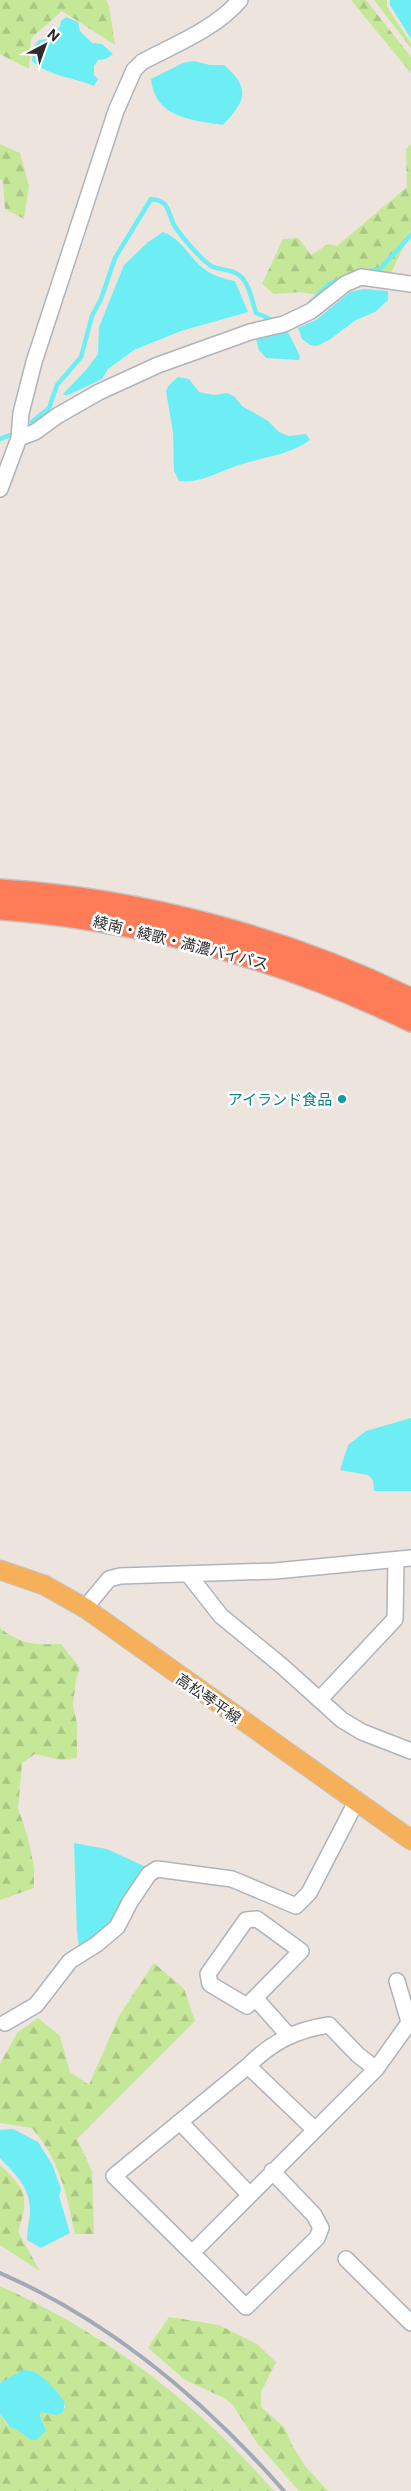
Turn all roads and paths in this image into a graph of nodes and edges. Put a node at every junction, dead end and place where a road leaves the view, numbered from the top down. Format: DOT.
graph roads {
  1 [pos="240,0"];
  2 [pos="411,284"];
  3 [pos="19,438"];
  4 [pos="0,489"];
  5 [pos="0,890"];
  6 [pos="0,909"];
  7 [pos="411,999"];
  8 [pos="411,1021"];
  9 [pos="404,1559"];
  10 [pos="0,1570"];
  11 [pos="188,1574"];
  12 [pos="85,1608"];
  13 [pos="320,1699"];
  14 [pos="411,1750"];
  15 [pos="356,1802"];
  16 [pos="411,1840"];
  17 [pos="397,1981"];
  18 [pos="256,1999"];
  19 [pos="410,2021"];
  20 [pos="5,2023"];
  21 [pos="289,2036"];
  22 [pos="248,2066"];
  23 [pos="376,2069"];
  24 [pos="180,2122"];
  25 [pos="314,2129"];
  26 [pos="272,2171"];
  27 [pos="249,2194"];
  28 [pos="192,2252"];
  29 [pos="346,2258"];
  30 [pos="411,2322"];
  1 -- 3 [label="street"];
  2 -- 3 [label="street"];
  3 -- 4 [label="street"];
  5 -- 7 [label="highway, 綾南・綾歌・満濃バイパス"];
  6 -- 8 [label="highway, 綾南・綾歌・満濃バイパス"];
  9 -- 11 [label="street"];
  9 -- 13 [label="street"];
  10 -- 12 [label="main road, 高松琴平線"];
  11 -- 12 [label="street"];
  11 -- 13 [label="street"];
  12 -- 15 [label="main road, 高松琴平線"];
  13 -- 14 [label="street"];
  15 -- 16 [label="main road, 高松琴平線"];
  15 -- 20 [label="street"];
  17 -- 19 [label="street"];
  18 -- 18 [label="street"];
  18 -- 21 [label="street"];
  19 -- 23 [label="street"];
  21 -- 22 [label="street"];
  21 -- 23 [label="street"];
  22 -- 24 [label="street"];
  22 -- 25 [label="street"];
  23 -- 25 [label="street"];
  24 -- 27 [label="street"];
  24 -- 28 [label="street"];
  25 -- 26 [label="street"];
  26 -- 27 [label="street"];
  26 -- 28 [label="street"];
  27 -- 28 [label="street"];
  29 -- 30 [label="street"];
}
